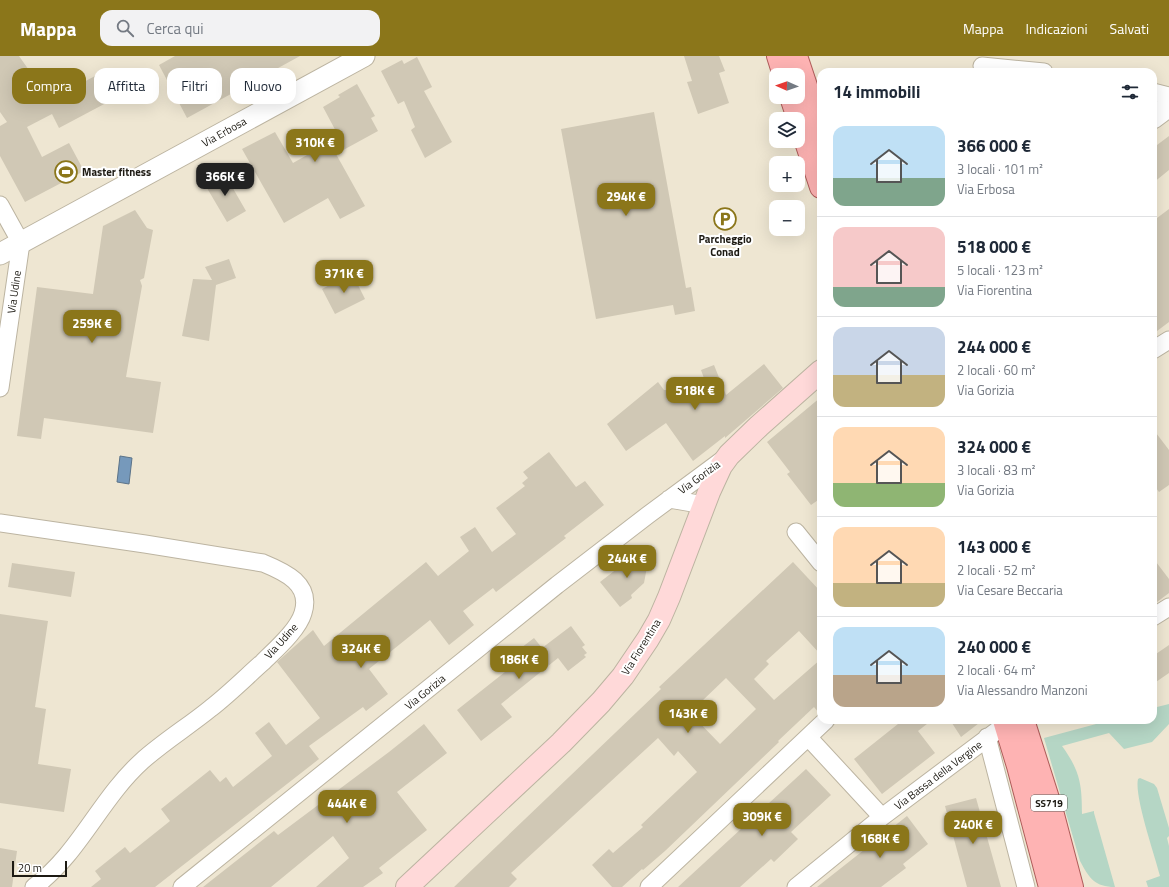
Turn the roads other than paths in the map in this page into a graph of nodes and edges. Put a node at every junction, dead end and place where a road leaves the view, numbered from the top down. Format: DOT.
graph roads {
  1 [pos="364,56"];
  2 [pos="778,56"];
  3 [pos="796,56"];
  4 [pos="982,66"];
  5 [pos="782,68"];
  6 [pos="1003,68"];
  7 [pos="1157,93"];
  8 [pos="1169,96"];
  9 [pos="793,104"];
  10 [pos="1169,106"];
  11 [pos="1157,115"];
  12 [pos="817,119"];
  13 [pos="817,175"];
  14 [pos="0,205"];
  15 [pos="21,243"];
  16 [pos="0,254"];
  17 [pos="1169,340"];
  18 [pos="1157,348"];
  19 [pos="817,375"];
  20 [pos="0,388"];
  21 [pos="729,455"];
  22 [pos="669,499"];
  23 [pos="704,504"];
  24 [pos="0,524"];
  25 [pos="796,532"];
  26 [pos="817,558"];
  27 [pos="1169,606"];
  28 [pos="1157,614"];
  29 [pos="822,724"];
  30 [pos="1006,724"];
  31 [pos="1012,724"];
  32 [pos="1012,724"];
  33 [pos="808,736"];
  34 [pos="987,737"];
  35 [pos="882,817"];
  36 [pos="34,887"];
  37 [pos="182,887"];
  38 [pos="407,887"];
  39 [pos="649,887"];
  40 [pos="796,887"];
  41 [pos="1026,887"];
  42 [pos="1050,887"];
  43 [pos="1072,887"];
  1 -- 15 [label="street, Via Erbosa"];
  2 -- 5 [label="main road"];
  3 -- 12 [label="main road"];
  4 -- 6 [label="street"];
  7 -- 8 [label="street"];
  9 -- 13 [label="main road"];
  10 -- 11 [label="street"];
  14 -- 15 [label="street"];
  15 -- 16 [label="street, Via Erbosa"];
  15 -- 20 [label="street, Via Udine"];
  17 -- 18 [label="street"];
  19 -- 21 [label="main road, Via Fiorentina"];
  21 -- 22 [label="street, Via Gorizia"];
  21 -- 23 [label="main road, Via Fiorentina"];
  22 -- 23 [label="street, Via Gorizia"];
  22 -- 37 [label="street, Via Gorizia"];
  23 -- 38 [label="main road, Via Fiorentina"];
  24 -- 36 [label="street, Via Udine"];
  25 -- 26 [label="street"];
  27 -- 28 [label="street"];
  29 -- 33 [label="street"];
  30 -- 34 [label="street, Via Bassa della Vergine"];
  31 -- 43 [label="main road, SS719"];
  32 -- 42 [label="main road, SS719"];
  33 -- 35 [label="street"];
  33 -- 39 [label="street"];
  34 -- 35 [label="street, Via Bassa della Vergine"];
  34 -- 41 [label="street"];
  35 -- 40 [label="street, Via Bassa della Vergine"];
}
